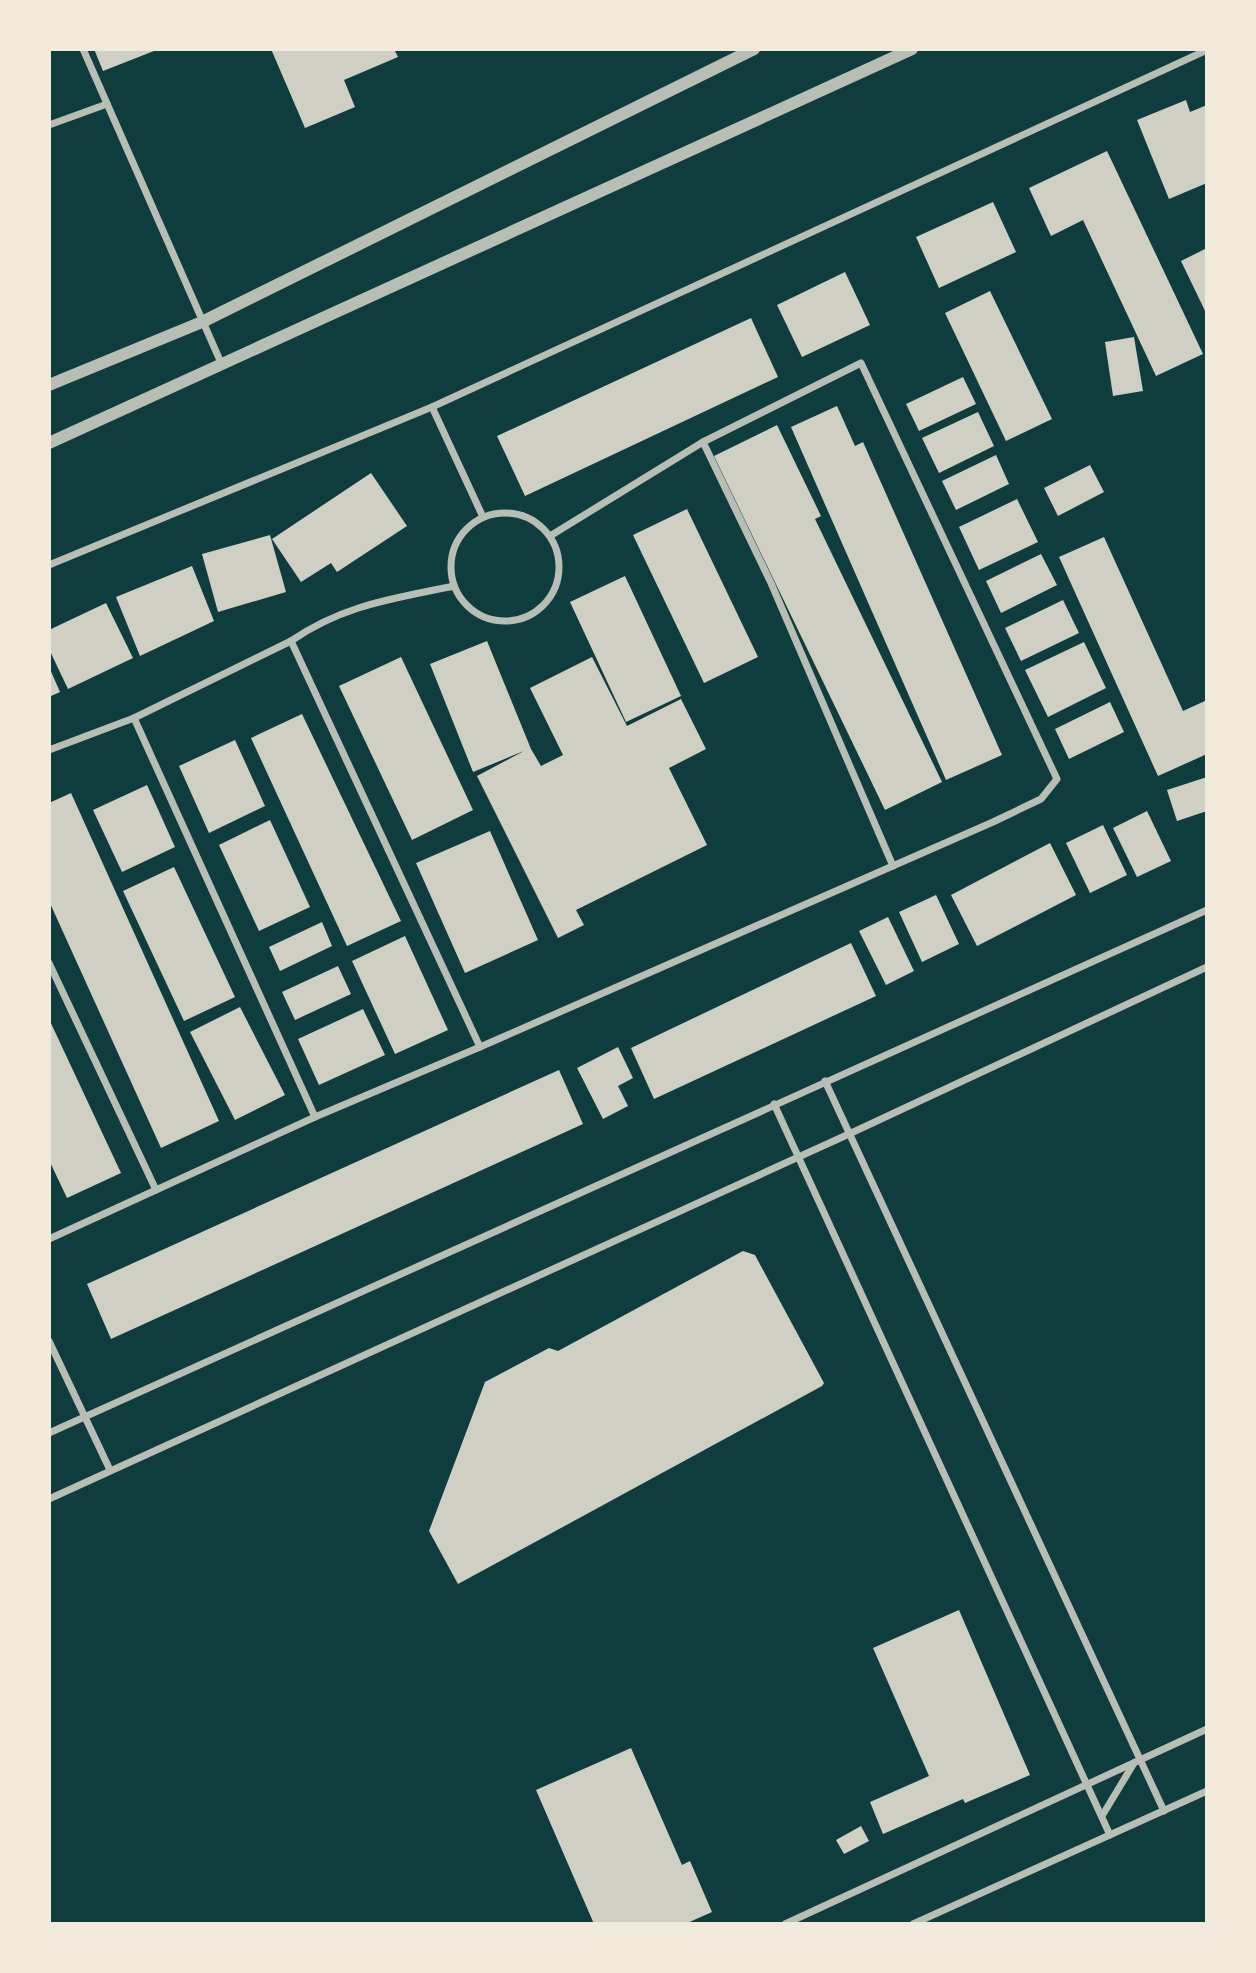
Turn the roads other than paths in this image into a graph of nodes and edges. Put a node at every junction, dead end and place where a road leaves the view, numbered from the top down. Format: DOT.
graph roads {
  1 [pos="83,49"];
  2 [pos="754,49"];
  3 [pos="912,49"];
  4 [pos="1207,50"];
  5 [pos="107,104"];
  6 [pos="49,125"];
  7 [pos="202,322"];
  8 [pos="222,365"];
  9 [pos="49,386"];
  10 [pos="432,407"];
  11 [pos="704,442"];
  12 [pos="49,443"];
  13 [pos="483,517"];
  14 [pos="550,536"];
  15 [pos="49,565"];
  16 [pos="454,586"];
  17 [pos="291,641"];
  18 [pos="134,718"];
  19 [pos="49,750"];
  20 [pos="893,866"];
  21 [pos="1207,910"];
  22 [pos="49,963"];
  23 [pos="1207,967"];
  24 [pos="480,1047"];
  25 [pos="825,1081"];
  26 [pos="774,1104"];
  27 [pos="315,1117"];
  28 [pos="849,1134"];
  29 [pos="797,1157"];
  30 [pos="156,1190"];
  31 [pos="49,1239"];
  32 [pos="49,1341"];
  33 [pos="85,1416"];
  34 [pos="49,1433"];
  35 [pos="110,1470"];
  36 [pos="49,1499"];
  37 [pos="1207,1729"];
  38 [pos="1137,1761"];
  39 [pos="1087,1784"];
  40 [pos="1207,1791"];
  41 [pos="1164,1811"];
  42 [pos="1102,1816"];
  43 [pos="1110,1835"];
  44 [pos="785,1924"];
  45 [pos="913,1924"];
  1 -- 5 [label="street"];
  2 -- 7 [label="street"];
  3 -- 8 [label="street"];
  4 -- 10 [label="street"];
  5 -- 6 [label="street"];
  5 -- 7 [label="street"];
  7 -- 8 [label="street"];
  7 -- 9 [label="street"];
  8 -- 12 [label="street"];
  10 -- 13 [label="street"];
  10 -- 15 [label="street"];
  11 -- 14 [label="street"];
  11 -- 20 [label="street"];
  11 -- 20 [label="street"];
  13 -- 14 [label="street"];
  13 -- 16 [label="street"];
  14 -- 16 [label="street"];
  16 -- 17 [label="street"];
  17 -- 18 [label="street"];
  17 -- 24 [label="street"];
  18 -- 19 [label="street"];
  18 -- 27 [label="street"];
  20 -- 24 [label="street"];
  21 -- 25 [label="street"];
  22 -- 30 [label="street"];
  23 -- 28 [label="street"];
  24 -- 27 [label="street"];
  25 -- 26 [label="street"];
  25 -- 28 [label="street"];
  26 -- 29 [label="street"];
  26 -- 33 [label="street"];
  27 -- 30 [label="street"];
  28 -- 29 [label="street"];
  28 -- 38 [label="street"];
  29 -- 35 [label="street"];
  29 -- 39 [label="street"];
  30 -- 31 [label="street"];
  32 -- 33 [label="street"];
  33 -- 34 [label="street"];
  33 -- 35 [label="street"];
  35 -- 36 [label="street"];
  37 -- 38 [label="street"];
  38 -- 39 [label="street"];
  38 -- 41 [label="street"];
  38 -- 42 [label="street"];
  39 -- 42 [label="street"];
  39 -- 44 [label="street"];
  40 -- 41 [label="street"];
  41 -- 43 [label="street"];
  42 -- 43 [label="street"];
  43 -- 45 [label="street"];
}
